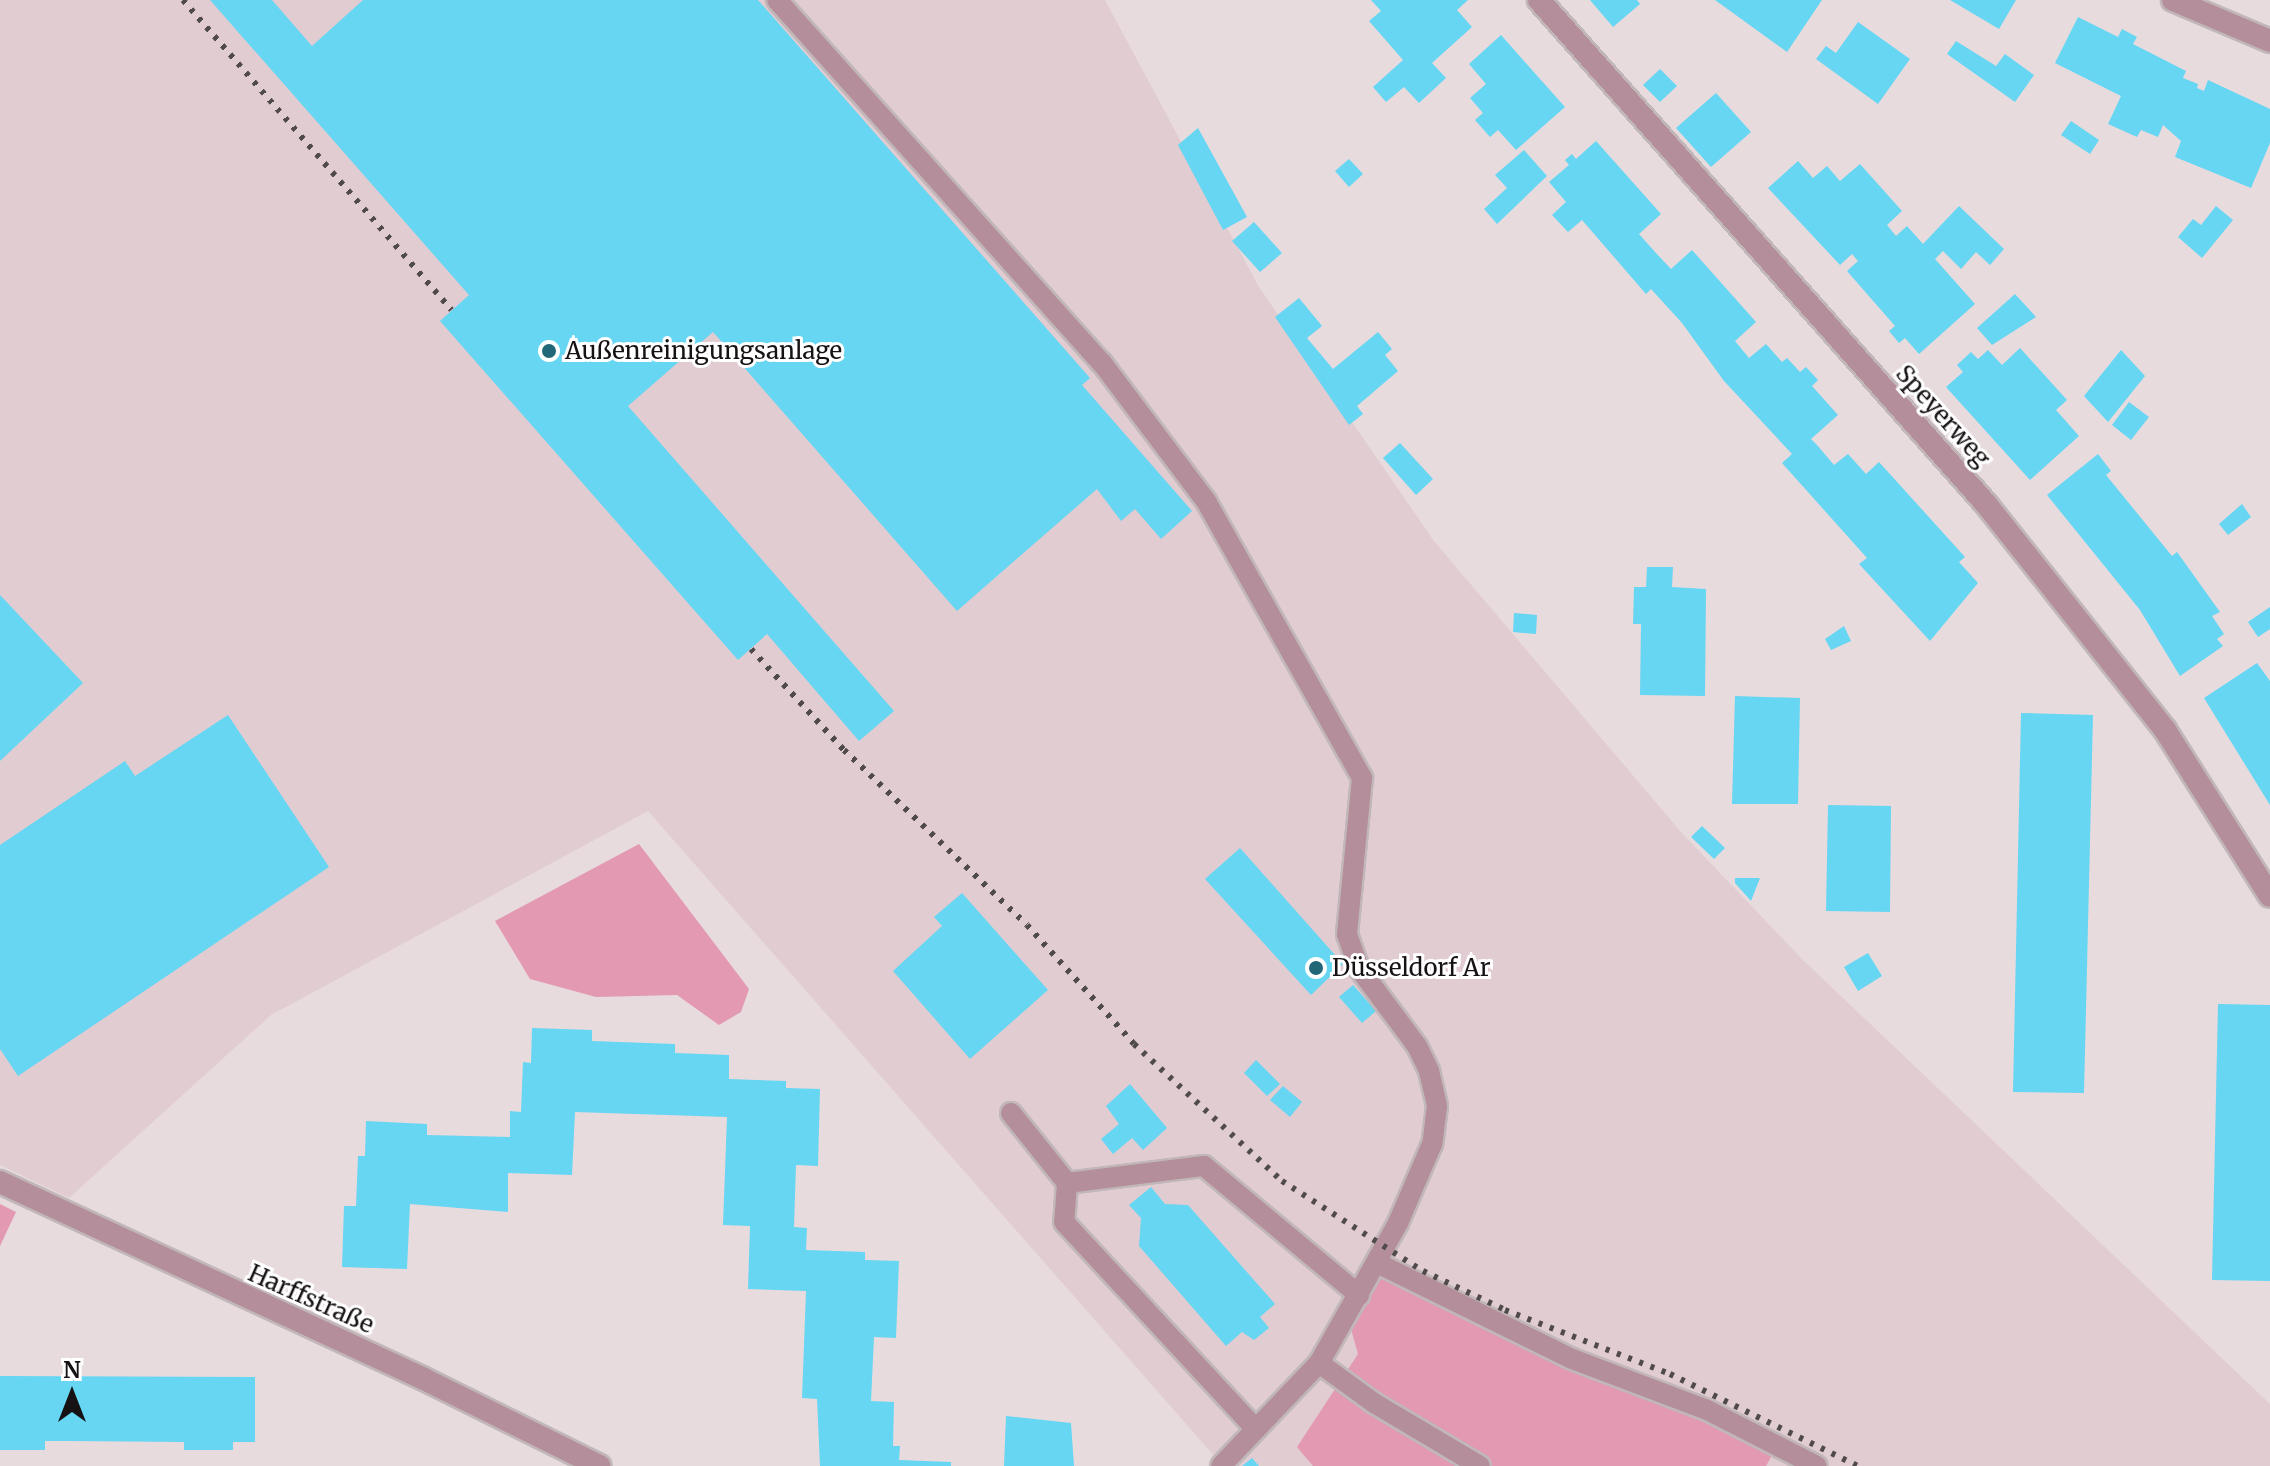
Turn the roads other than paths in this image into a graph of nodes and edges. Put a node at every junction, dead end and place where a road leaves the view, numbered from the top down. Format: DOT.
graph roads {
  1 [pos="777,0"];
  2 [pos="1539,0"];
  3 [pos="2173,0"];
  4 [pos="2270,41"];
  5 [pos="2270,896"];
  6 [pos="1011,1113"];
  7 [pos="0,1182"];
  8 [pos="1067,1183"];
  9 [pos="1377,1263"];
  10 [pos="1359,1295"];
  11 [pos="1319,1363"];
  12 [pos="1255,1428"];
  13 [pos="599,1466"];
  14 [pos="1221,1466"];
  15 [pos="1480,1466"];
  16 [pos="1817,1466"];
  1 -- 9 [label="lane"];
  2 -- 5 [label="street, Speyerweg"];
  3 -- 4 [label="street"];
  6 -- 8 [label="lane"];
  7 -- 13 [label="street, Harffstraße"];
  8 -- 10 [label="lane"];
  8 -- 12 [label="lane"];
  9 -- 10 [label="lane"];
  9 -- 16 [label="lane"];
  10 -- 11 [label="lane"];
  11 -- 12 [label="lane"];
  11 -- 15 [label="lane"];
  12 -- 14 [label="lane"];
}
